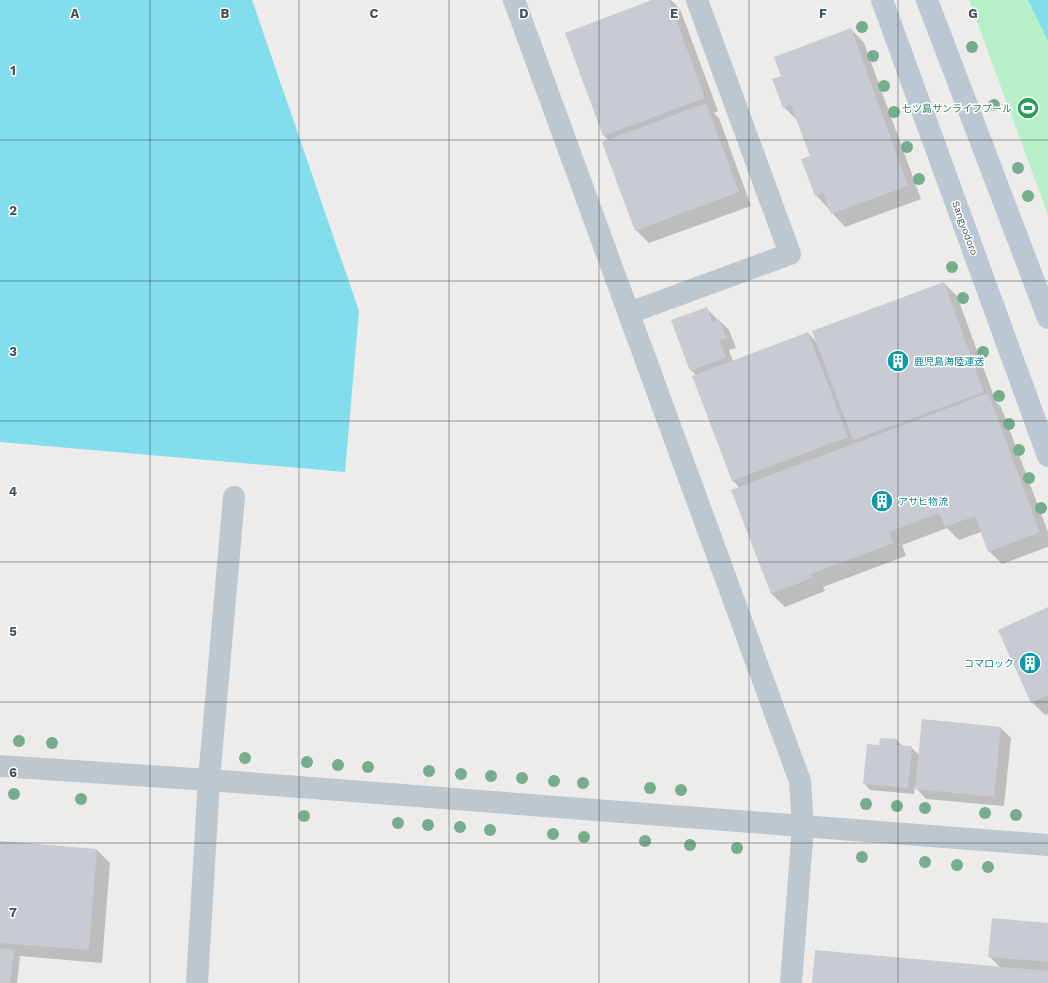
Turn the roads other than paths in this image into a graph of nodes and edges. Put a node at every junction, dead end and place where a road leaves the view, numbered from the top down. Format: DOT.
graph roads {
  1 [pos="514,0"];
  2 [pos="697,0"];
  3 [pos="882,0"];
  4 [pos="927,0"];
  5 [pos="629,313"];
  6 [pos="1048,318"];
  7 [pos="1048,456"];
  8 [pos="234,497"];
  9 [pos="0,766"];
  10 [pos="209,780"];
  11 [pos="803,826"];
  12 [pos="1048,844"];
  13 [pos="197,983"];
  14 [pos="791,983"];
  1 -- 5 [label="street"];
  2 -- 5 [label="street"];
  3 -- 7 [label="main road, Sangyodoro"];
  4 -- 6 [label="main road"];
  5 -- 11 [label="street"];
  8 -- 10 [label="street"];
  9 -- 10 [label="street"];
  10 -- 11 [label="street"];
  10 -- 13 [label="street"];
  11 -- 12 [label="street"];
  11 -- 14 [label="street"];
}
